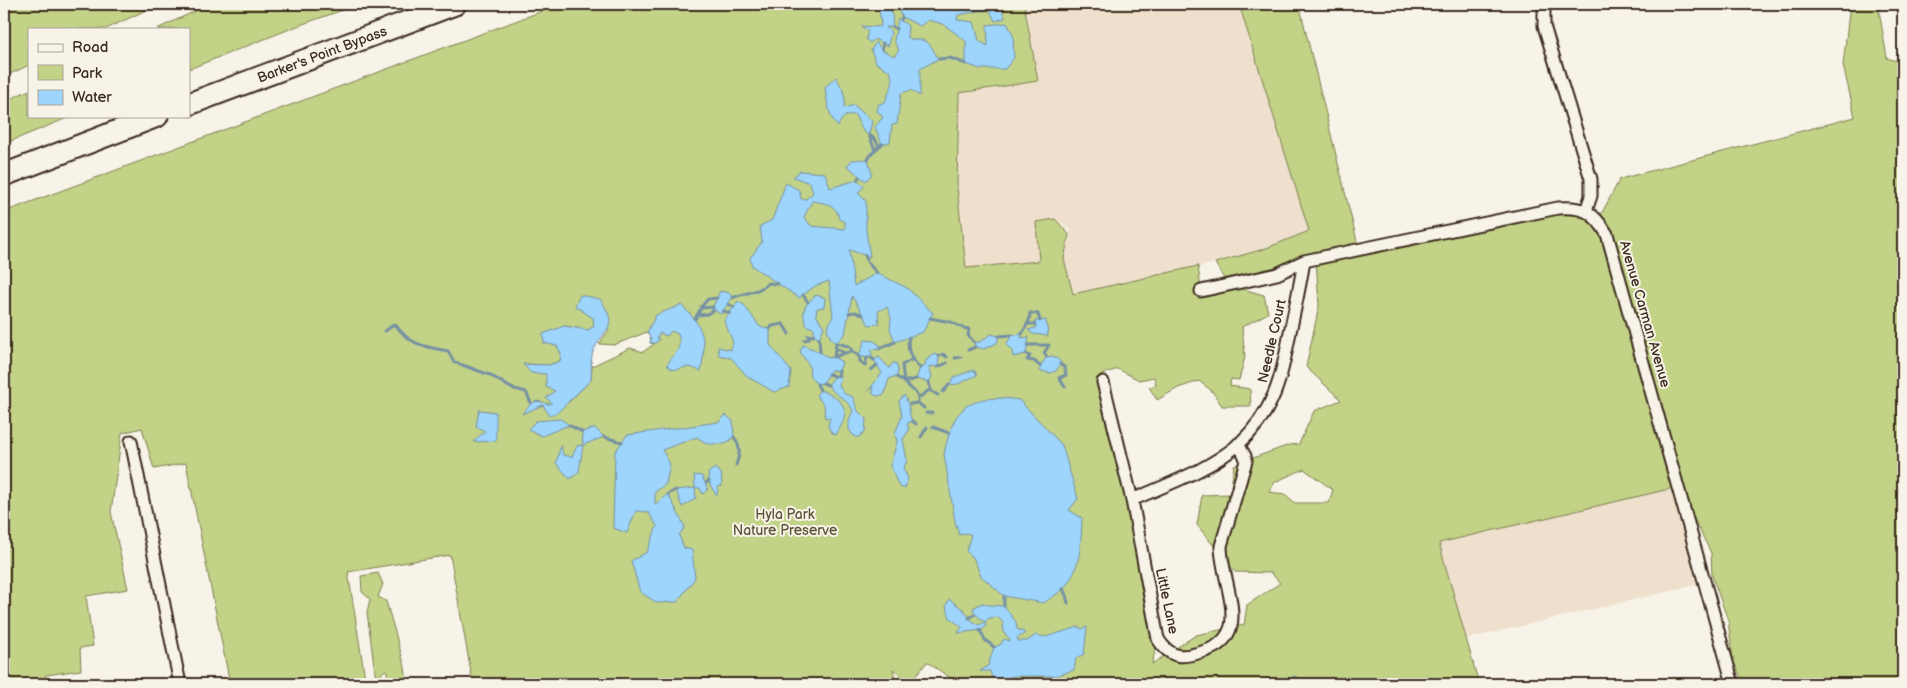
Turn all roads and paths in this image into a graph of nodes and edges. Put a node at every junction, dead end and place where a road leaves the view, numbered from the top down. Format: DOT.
graph roads {
  1 [pos="455,4"];
  2 [pos="1544,4"];
  3 [pos="190,104"];
  4 [pos="152,118"];
  5 [pos="4,174"];
  6 [pos="1586,211"];
  7 [pos="1304,262"];
  8 [pos="1201,290"];
  9 [pos="1103,382"];
  10 [pos="130,440"];
  11 [pos="1238,444"];
  12 [pos="1132,500"];
  13 [pos="180,684"];
  14 [pos="1733,684"];
  1 -- 3 [label="highway, Barker's Point Bypass"];
  2 -- 6 [label="street"];
  4 -- 5 [label="highway"];
  6 -- 7 [label="street"];
  6 -- 14 [label="street, Avenue Carman Avenue"];
  7 -- 8 [label="street"];
  7 -- 11 [label="street, Needle Court"];
  9 -- 12 [label="street, Little Lane"];
  10 -- 13 [label="street"];
  11 -- 12 [label="street, Needle Court"];
  11 -- 12 [label="street, Little Lane"];
}
